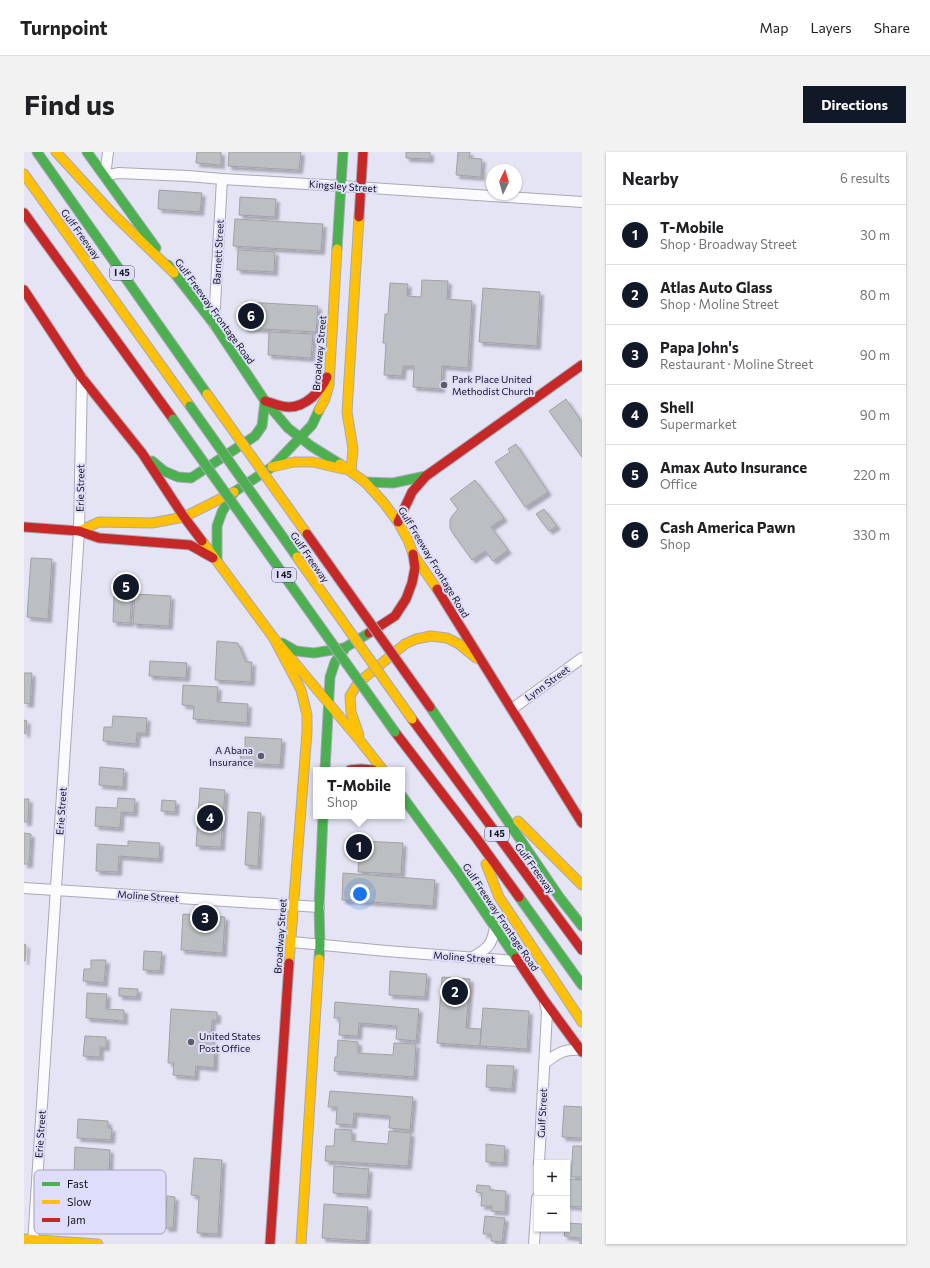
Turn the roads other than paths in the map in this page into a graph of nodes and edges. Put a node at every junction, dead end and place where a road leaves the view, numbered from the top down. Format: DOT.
graph roads {
  1 [pos="37,152"];
  2 [pos="56,152"];
  3 [pos="87,152"];
  4 [pos="108,152"];
  5 [pos="343,152"];
  6 [pos="363,152"];
  7 [pos="24,174"];
  8 [pos="105,176"];
  9 [pos="222,179"];
  10 [pos="341,186"];
  11 [pos="361,187"];
  12 [pos="582,202"];
  13 [pos="24,213"];
  14 [pos="174,273"];
  15 [pos="24,290"];
  16 [pos="214,324"];
  17 [pos="331,362"];
  18 [pos="582,365"];
  19 [pos="82,378"];
  20 [pos="265,401"];
  21 [pos="300,438"];
  22 [pos="142,453"];
  23 [pos="272,467"];
  24 [pos="351,471"];
  25 [pos="426,476"];
  26 [pos="365,482"];
  27 [pos="234,492"];
  28 [pos="184,517"];
  29 [pos="398,522"];
  30 [pos="24,526"];
  31 [pos="79,531"];
  32 [pos="414,554"];
  33 [pos="217,560"];
  34 [pos="273,637"];
  35 [pos="346,647"];
  36 [pos="582,658"];
  37 [pos="484,664"];
  38 [pos="328,703"];
  39 [pos="512,709"];
  40 [pos="361,742"];
  41 [pos="325,767"];
  42 [pos="381,767"];
  43 [pos="490,794"];
  44 [pos="405,800"];
  45 [pos="323,819"];
  46 [pos="582,823"];
  47 [pos="477,840"];
  48 [pos="582,886"];
  49 [pos="24,888"];
  50 [pos="56,890"];
  51 [pos="293,905"];
  52 [pos="319,907"];
  53 [pos="495,926"];
  54 [pos="582,926"];
  55 [pos="292,942"];
  56 [pos="320,945"];
  57 [pos="582,950"];
  58 [pos="474,957"];
  59 [pos="518,960"];
  60 [pos="582,985"];
  61 [pos="544,1000"];
  62 [pos="582,1022"];
  63 [pos="581,1051"];
  64 [pos="544,1064"];
  65 [pos="539,1160"];
  66 [pos="35,1170"];
  67 [pos="34,1187"];
  68 [pos="535,1232"];
  69 [pos="30,1241"];
  70 [pos="98,1244"];
  71 [pos="270,1244"];
  72 [pos="301,1244"];
  73 [pos="534,1244"];
  1 -- 43 [label="main road, Gulf Freeway / I 45, bridge"];
  2 -- 14 [label="main road"];
  3 -- 8 [label="main road, Gulf Freeway Frontage Road"];
  4 -- 8 [label="street"];
  5 -- 10 [label="main road, Broadway Street"];
  6 -- 11 [label="main road"];
  7 -- 57 [label="main road, Gulf Freeway / I 45, bridge"];
  8 -- 9 [label="street, Kingsley Street"];
  8 -- 14 [label="main road, Gulf Freeway Frontage Road"];
  9 -- 10 [label="street, Kingsley Street"];
  9 -- 16 [label="street, Barnett Street"];
  10 -- 11 [label="street, Kingsley Street"];
  10 -- 17 [label="main road, Broadway Street"];
  11 -- 12 [label="street, Kingsley Street"];
  11 -- 24 [label="main road"];
  13 -- 47 [label="main road, I 45, bridge"];
  14 -- 16 [label="main road, Gulf Freeway Frontage Road"];
  15 -- 19 [label="main road"];
  16 -- 20 [label="main road, Gulf Freeway Frontage Road"];
  17 -- 20 [label="main road"];
  17 -- 21 [label="main road, Broadway Street"];
  18 -- 25 [label="main road"];
  19 -- 22 [label="main road"];
  19 -- 31 [label="street, Erie Street"];
  20 -- 21 [label="main road, Gulf Freeway Frontage Road"];
  20 -- 22 [label="main road"];
  21 -- 23 [label="main road, Broadway Street"];
  21 -- 24 [label="main road, Gulf Freeway Frontage Road"];
  22 -- 28 [label="main road"];
  23 -- 24 [label="main road"];
  23 -- 27 [label="main road, Broadway Street"];
  24 -- 26 [label="main road, Gulf Freeway Frontage Road"];
  25 -- 26 [label="main road"];
  25 -- 29 [label="main road"];
  26 -- 29 [label="main road, Gulf Freeway Frontage Road"];
  27 -- 28 [label="main road"];
  27 -- 33 [label="main road, Broadway Street"];
  28 -- 31 [label="main road"];
  28 -- 33 [label="main road"];
  29 -- 32 [label="main road, Gulf Freeway Frontage Road"];
  30 -- 31 [label="main road"];
  31 -- 33 [label="main road"];
  31 -- 50 [label="street, Erie Street"];
  32 -- 35 [label="main road"];
  32 -- 37 [label="main road, Gulf Freeway Frontage Road"];
  33 -- 34 [label="main road"];
  34 -- 35 [label="main road"];
  34 -- 38 [label="main road"];
  34 -- 51 [label="main road, Broadway Street"];
  35 -- 38 [label="main road"];
  36 -- 39 [label="street, Lynn Street"];
  37 -- 39 [label="main road, Gulf Freeway Frontage Road"];
  37 -- 40 [label="main road"];
  38 -- 40 [label="main road"];
  38 -- 41 [label="main road"];
  39 -- 46 [label="main road, Gulf Freeway Frontage Road"];
  40 -- 42 [label="main road"];
  43 -- 48 [label="main road"];
  43 -- 54 [label="main road, Gulf Freeway / I 45"];
  44 -- 53 [label="main road, Gulf Freeway Frontage Road"];
  45 -- 52 [label="main road"];
  47 -- 60 [label="main road, I 45"];
  47 -- 62 [label="main road"];
  49 -- 50 [label="street, Moline Street"];
  50 -- 51 [label="street, Moline Street"];
  50 -- 66 [label="street, Erie Street"];
  51 -- 52 [label="street, Moline Street"];
  51 -- 55 [label="main road, Broadway Street"];
  52 -- 56 [label="main road"];
  53 -- 58 [label="street"];
  53 -- 59 [label="main road, Gulf Freeway Frontage Road"];
  55 -- 56 [label="street, Moline Street"];
  55 -- 71 [label="main road, Broadway Street"];
  56 -- 58 [label="street, Moline Street"];
  56 -- 72 [label="main road"];
  58 -- 59 [label="street, Moline Street"];
  59 -- 61 [label="main road, Gulf Freeway Frontage Road"];
  61 -- 63 [label="main road, Gulf Freeway Frontage Road"];
  61 -- 64 [label="street, Gulf Street"];
  63 -- 64 [label="street"];
  64 -- 65 [label="street, Gulf Street"];
  67 -- 69 [label="street, Erie Street"];
  68 -- 73 [label="street"];
  69 -- 70 [label="main road"];
}
